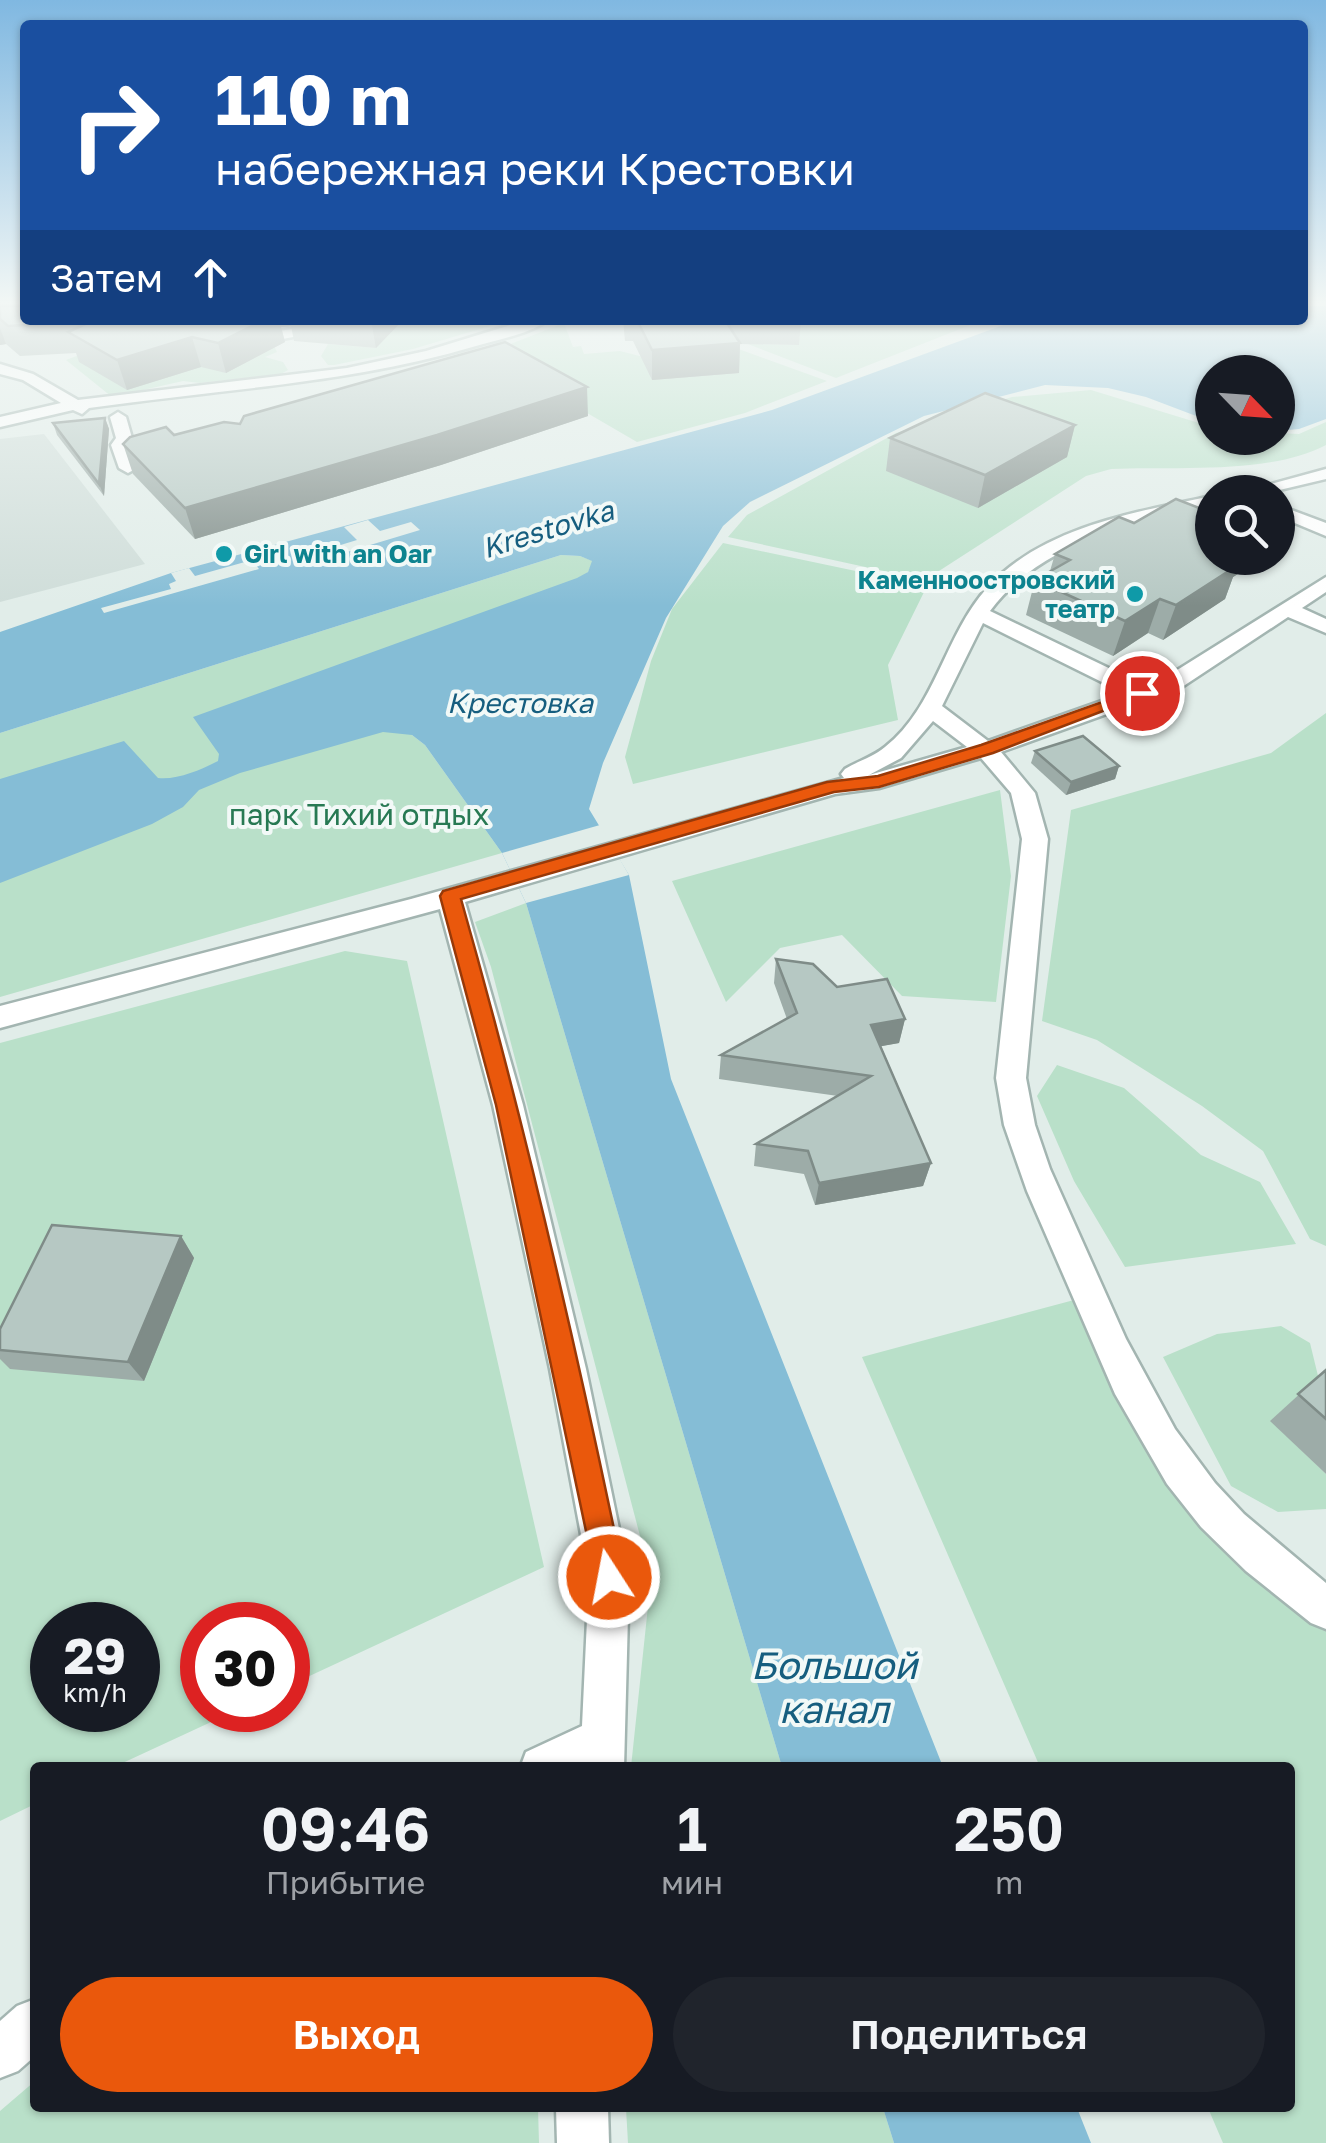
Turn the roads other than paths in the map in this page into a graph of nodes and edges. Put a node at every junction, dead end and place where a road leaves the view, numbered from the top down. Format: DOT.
graph roads {
  1 [pos="62,406"];
  2 [pos="75,406"];
  3 [pos="127,406"];
  4 [pos="148,406"];
  5 [pos="116,409"];
  6 [pos="0,422"];
  7 [pos="128,468"];
  8 [pos="1326,474"];
  9 [pos="1316,482"];
  10 [pos="1195,505"];
  11 [pos="1295,517"];
  12 [pos="1326,530"];
  13 [pos="1295,537"];
  14 [pos="1326,549"];
  15 [pos="1326,583"];
  16 [pos="1289,608"];
  17 [pos="979,613"];
  18 [pos="1326,626"];
  19 [pos="1142,693"];
  20 [pos="929,706"];
  21 [pos="987,749"];
  22 [pos="833,786"];
  23 [pos="450,896"];
  24 [pos="0,1018"];
  25 [pos="1326,1608"];
  26 [pos="604,1752"];
  27 [pos="565,1762"];
  28 [pos="30,2028"];
  29 [pos="0,2053"];
  30 [pos="582,2112"];
  31 [pos="584,2143"];
  1 -- 6 [label="street"];
  2 -- 5 [label="street"];
  3 -- 5 [label="street"];
  4 -- 5 [label="street"];
  5 -- 7 [label="street"];
  8 -- 9 [label="street"];
  10 -- 17 [label="street"];
  11 -- 12 [label="street"];
  13 -- 14 [label="street"];
  15 -- 16 [label="street"];
  16 -- 18 [label="street"];
  16 -- 19 [label="street"];
  17 -- 19 [label="street"];
  17 -- 20 [label="street"];
  19 -- 21 [label="street"];
  20 -- 21 [label="street"];
  20 -- 22 [label="street"];
  21 -- 22 [label="street"];
  21 -- 25 [label="street"];
  22 -- 23 [label="street"];
  23 -- 24 [label="street"];
  23 -- 26 [label="street"];
  26 -- 27 [label="street"];
  28 -- 29 [label="street"];
  30 -- 31 [label="street"];
}
